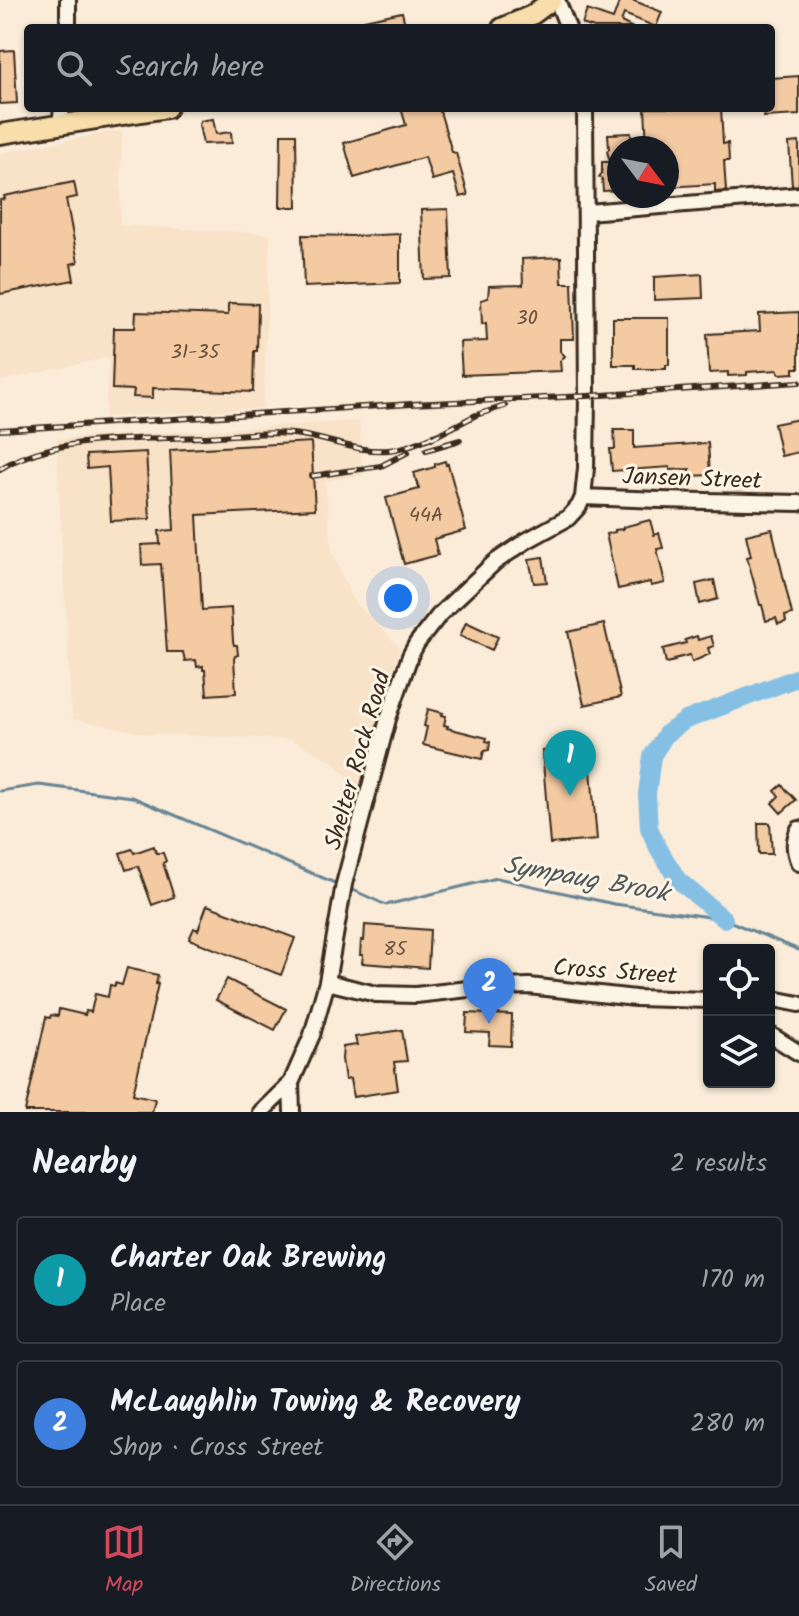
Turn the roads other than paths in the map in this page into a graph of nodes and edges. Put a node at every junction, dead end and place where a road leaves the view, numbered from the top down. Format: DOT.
graph roads {
  1 [pos="68,0"];
  2 [pos="554,0"];
  3 [pos="68,24"];
  4 [pos="511,24"];
  5 [pos="566,24"];
  6 [pos="120,112"];
  7 [pos="585,112"];
  8 [pos="61,117"];
  9 [pos="0,134"];
  10 [pos="799,195"];
  11 [pos="587,212"];
  12 [pos="583,497"];
  13 [pos="799,503"];
  14 [pos="799,829"];
  15 [pos="799,863"];
  16 [pos="327,982"];
  17 [pos="775,999"];
  18 [pos="703,1000"];
  19 [pos="799,1004"];
  20 [pos="775,1038"];
  21 [pos="799,1053"];
  22 [pos="291,1083"];
  23 [pos="261,1112"];
  24 [pos="292,1112"];
  1 -- 3 [label="street"];
  2 -- 4 [label="main road"];
  2 -- 5 [label="street"];
  6 -- 8 [label="main road"];
  7 -- 11 [label="street"];
  8 -- 9 [label="main road"];
  10 -- 11 [label="street"];
  11 -- 12 [label="street"];
  12 -- 13 [label="street, Jansen Street"];
  12 -- 16 [label="street, Shelter Rock Road"];
  14 -- 15 [label="street"];
  16 -- 18 [label="street, Cross Street"];
  16 -- 22 [label="street, Shelter Rock Road"];
  17 -- 19 [label="street"];
  20 -- 21 [label="street"];
  22 -- 23 [label="street"];
  22 -- 24 [label="street, Shelter Rock Road"];
}
